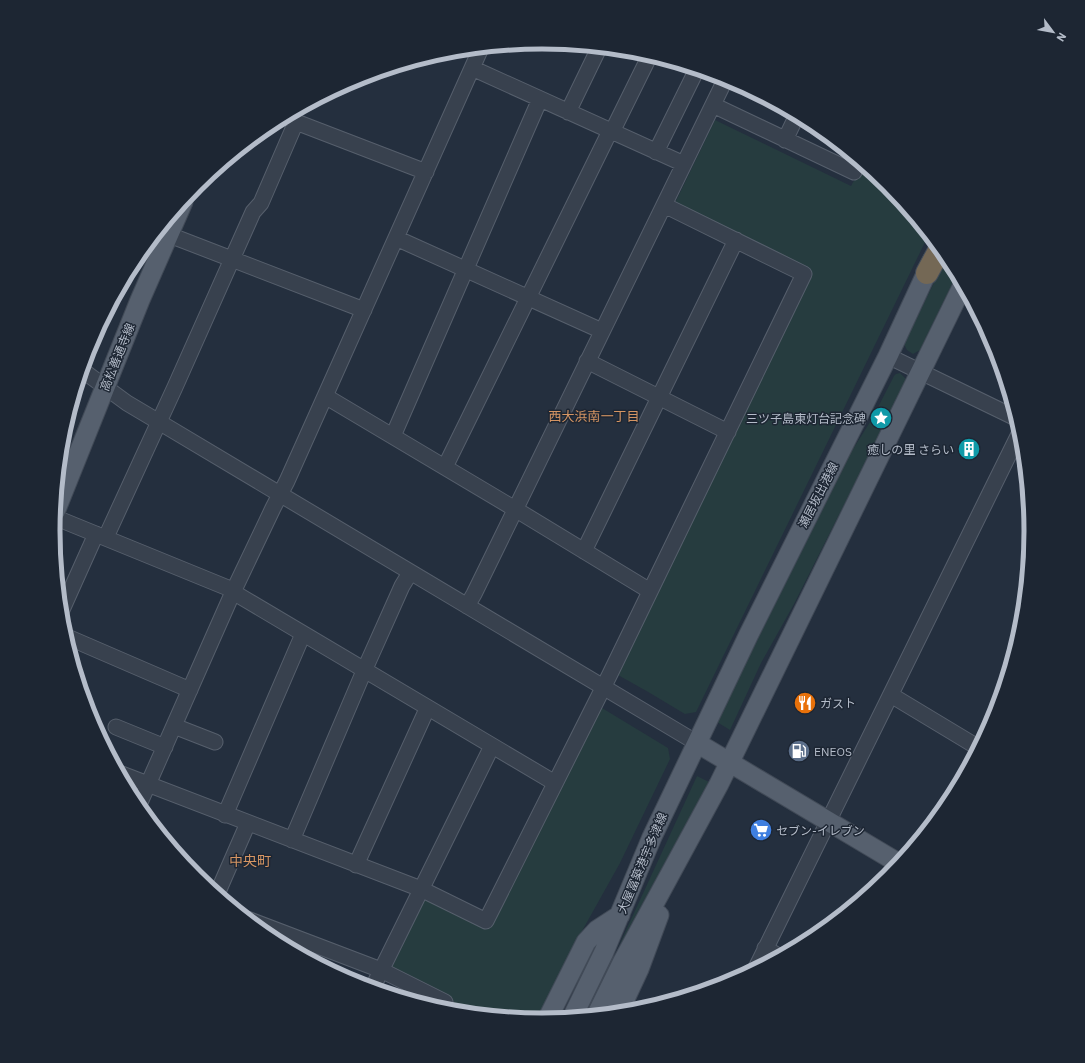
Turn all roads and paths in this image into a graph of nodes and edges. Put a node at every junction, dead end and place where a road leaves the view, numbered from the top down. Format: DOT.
graph roads {
  1 [pos="597,52"];
  2 [pos="479,53"];
  3 [pos="647,60"];
  4 [pos="472,68"];
  5 [pos="695,74"];
  6 [pos="720,83"];
  7 [pos="540,99"];
  8 [pos="713,105"];
  9 [pos="568,112"];
  10 [pos="292,119"];
  11 [pos="291,120"];
  12 [pos="794,120"];
  13 [pos="611,131"];
  14 [pos="785,140"];
  15 [pos="656,152"];
  16 [pos="684,164"];
  17 [pos="857,166"];
  18 [pos="426,172"];
  19 [pos="664,205"];
  20 [pos="163,233"];
  21 [pos="162,235"];
  22 [pos="396,238"];
  23 [pos="736,240"];
  24 [pos="937,254"];
  25 [pos="232,259"];
  26 [pos="466,269"];
  27 [pos="927,273"];
  28 [pos="960,291"];
  29 [pos="528,298"];
  30 [pos="364,310"];
  31 [pos="602,331"];
  32 [pos="888,356"];
  33 [pos="588,361"];
  34 [pos="921,372"];
  35 [pos="87,374"];
  36 [pos="106,387"];
  37 [pos="325,396"];
  38 [pos="659,397"];
  39 [pos="1011,416"];
  40 [pos="159,422"];
  41 [pos="728,432"];
  42 [pos="393,436"];
  43 [pos="1016,439"];
  44 [pos="445,467"];
  45 [pos="280,495"];
  46 [pos="61,496"];
  47 [pos="515,509"];
  48 [pos="60,519"];
  49 [pos="101,535"];
  50 [pos="584,551"];
  51 [pos="410,573"];
  52 [pos="650,591"];
  53 [pos="233,592"];
  54 [pos="65,603"];
  55 [pos="467,606"];
  56 [pos="302,634"];
  57 [pos="72,639"];
  58 [pos="364,671"];
  59 [pos="603,687"];
  60 [pos="190,690"];
  61 [pos="891,695"];
  62 [pos="427,709"];
  63 [pos="174,726"];
  64 [pos="116,727"];
  65 [pos="215,742"];
  66 [pos="697,743"];
  67 [pos="975,745"];
  68 [pos="492,746"];
  69 [pos="165,747"];
  70 [pos="730,762"];
  71 [pos="127,776"];
  72 [pos="555,783"];
  73 [pos="148,785"];
  74 [pos="141,800"];
  75 [pos="225,815"];
  76 [pos="829,822"];
  77 [pos="248,823"];
  78 [pos="292,840"];
  79 [pos="683,852"];
  80 [pos="895,861"];
  81 [pos="356,865"];
  82 [pos="219,889"];
  83 [pos="421,889"];
  84 [pos="620,915"];
  85 [pos="264,926"];
  86 [pos="766,948"];
  87 [pos="775,954"];
  88 [pos="759,963"];
  89 [pos="381,970"];
  90 [pos="375,983"];
  91 [pos="444,1004"];
  92 [pos="621,1007"];
  93 [pos="599,1011"];
  94 [pos="574,1013"];
  95 [pos="551,1014"];
  1 -- 9 [label="street"];
  2 -- 4 [label="street"];
  3 -- 13 [label="street"];
  4 -- 7 [label="street"];
  4 -- 18 [label="street"];
  5 -- 15 [label="street"];
  6 -- 8 [label="street"];
  7 -- 9 [label="street"];
  7 -- 26 [label="street"];
  8 -- 14 [label="street"];
  8 -- 16 [label="street"];
  9 -- 13 [label="street"];
  10 -- 18 [label="street"];
  11 -- 25 [label="street"];
  12 -- 14 [label="street"];
  13 -- 15 [label="street"];
  13 -- 29 [label="street"];
  14 -- 17 [label="street"];
  15 -- 16 [label="street"];
  16 -- 19 [label="street"];
  18 -- 22 [label="street"];
  19 -- 23 [label="street"];
  19 -- 31 [label="street"];
  20 -- 25 [label="street"];
  21 -- 36 [label="main road, 高松善通寺線"];
  22 -- 26 [label="street"];
  22 -- 30 [label="street"];
  23 -- 38 [label="street"];
  23 -- 41 [label="street"];
  24 -- 27 [label="highway"];
  25 -- 30 [label="street"];
  25 -- 40 [label="street"];
  26 -- 29 [label="street"];
  26 -- 42 [label="street"];
  27 -- 32 [label="main road, 瀬居坂出港線"];
  28 -- 34 [label="main road"];
  29 -- 31 [label="street"];
  29 -- 44 [label="street"];
  30 -- 37 [label="street"];
  31 -- 33 [label="street"];
  32 -- 34 [label="street"];
  32 -- 66 [label="main road, 瀬居坂出港線"];
  33 -- 38 [label="street"];
  33 -- 47 [label="street"];
  34 -- 39 [label="street"];
  34 -- 70 [label="main road"];
  35 -- 36 [label="street"];
  36 -- 40 [label="street"];
  36 -- 46 [label="main road, 高松善通寺線"];
  37 -- 42 [label="street"];
  37 -- 45 [label="street"];
  38 -- 41 [label="street"];
  38 -- 50 [label="street"];
  40 -- 45 [label="street"];
  40 -- 49 [label="street"];
  41 -- 52 [label="street"];
  42 -- 44 [label="street"];
  43 -- 61 [label="street"];
  44 -- 47 [label="street"];
  45 -- 51 [label="street"];
  45 -- 53 [label="street"];
  47 -- 50 [label="street"];
  47 -- 55 [label="street"];
  48 -- 49 [label="street"];
  49 -- 53 [label="street"];
  49 -- 54 [label="street"];
  50 -- 52 [label="street"];
  51 -- 55 [label="street"];
  51 -- 58 [label="street"];
  52 -- 59 [label="street"];
  53 -- 56 [label="street"];
  53 -- 60 [label="street"];
  55 -- 59 [label="street"];
  56 -- 58 [label="street"];
  56 -- 75 [label="street"];
  57 -- 60 [label="street"];
  58 -- 62 [label="street"];
  58 -- 78 [label="street"];
  59 -- 66 [label="street"];
  59 -- 72 [label="street"];
  60 -- 63 [label="street"];
  61 -- 67 [label="street"];
  61 -- 76 [label="street"];
  62 -- 68 [label="street"];
  62 -- 81 [label="street"];
  63 -- 65 [label="street"];
  63 -- 69 [label="street"];
  64 -- 69 [label="street"];
  66 -- 70 [label="main road"];
  66 -- 84 [label="main road, 大屋冨築港宇多津線"];
  68 -- 72 [label="street"];
  68 -- 83 [label="street"];
  69 -- 73 [label="street"];
  70 -- 76 [label="main road"];
  70 -- 79 [label="main road"];
  71 -- 73 [label="street"];
  72 -- 83 [label="street"];
  73 -- 74 [label="street"];
  73 -- 75 [label="street"];
  75 -- 77 [label="street"];
  76 -- 80 [label="main road"];
  76 -- 86 [label="street"];
  77 -- 78 [label="street"];
  77 -- 82 [label="street"];
  78 -- 81 [label="street"];
  79 -- 92 [label="main road"];
  79 -- 93 [label="main road"];
  81 -- 83 [label="street"];
  83 -- 89 [label="street"];
  84 -- 94 [label="main road, 大屋冨築港宇多津線"];
  84 -- 95 [label="main road"];
  85 -- 89 [label="street"];
  86 -- 87 [label="street"];
  86 -- 88 [label="street"];
  89 -- 90 [label="street"];
  89 -- 91 [label="street"];
}
